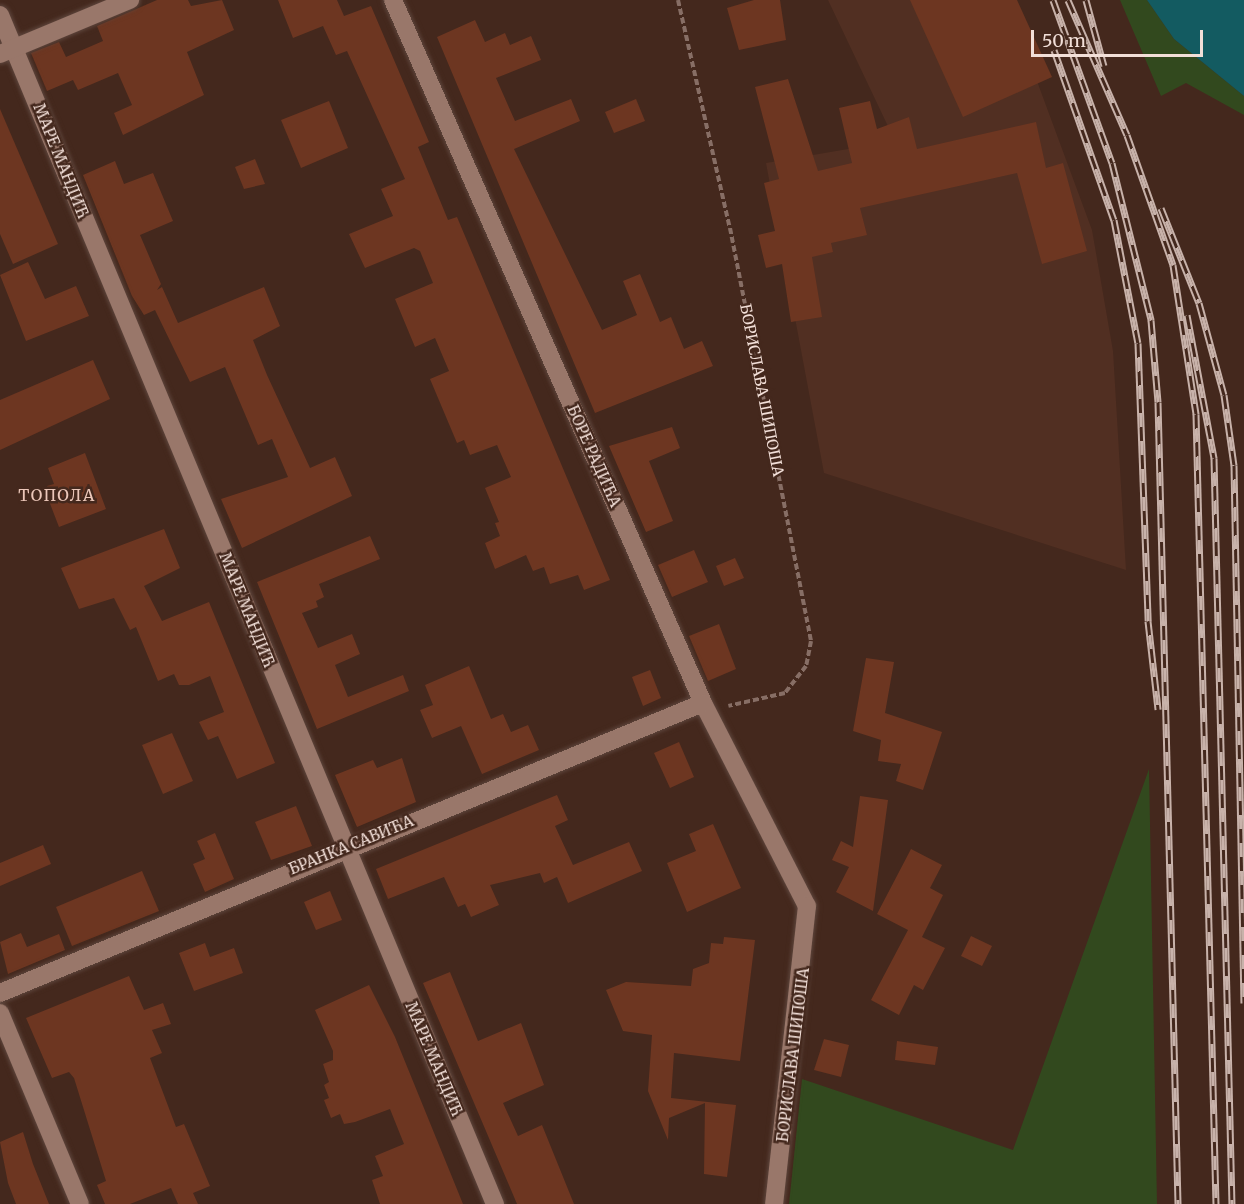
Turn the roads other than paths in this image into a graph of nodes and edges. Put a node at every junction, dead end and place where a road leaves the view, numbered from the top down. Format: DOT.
graph roads {
  1 [pos="130,0"];
  2 [pos="393,0"];
  3 [pos="0,15"];
  4 [pos="7,51"];
  5 [pos="703,703"];
  6 [pos="344,847"];
  7 [pos="807,906"];
  8 [pos="0,993"];
  9 [pos="0,1013"];
  10 [pos="80,1204"];
  11 [pos="495,1204"];
  12 [pos="774,1204"];
  1 -- 4 [label="street"];
  2 -- 5 [label="street, БОРЕ РАДИЋА"];
  3 -- 4 [label="street, МАРЕ МАНДИЋ"];
  4 -- 6 [label="street, МАРЕ МАНДИЋ"];
  5 -- 6 [label="street, БРАНКА САВИЋА"];
  5 -- 7 [label="street, БОРЕ РАДИЋА"];
  6 -- 8 [label="street, БРАНКА САВИЋА"];
  6 -- 11 [label="street, МАРЕ МАНДИЋ"];
  7 -- 12 [label="street, БОРИСЛАВА ШИПОША"];
  9 -- 10 [label="street"];
}
